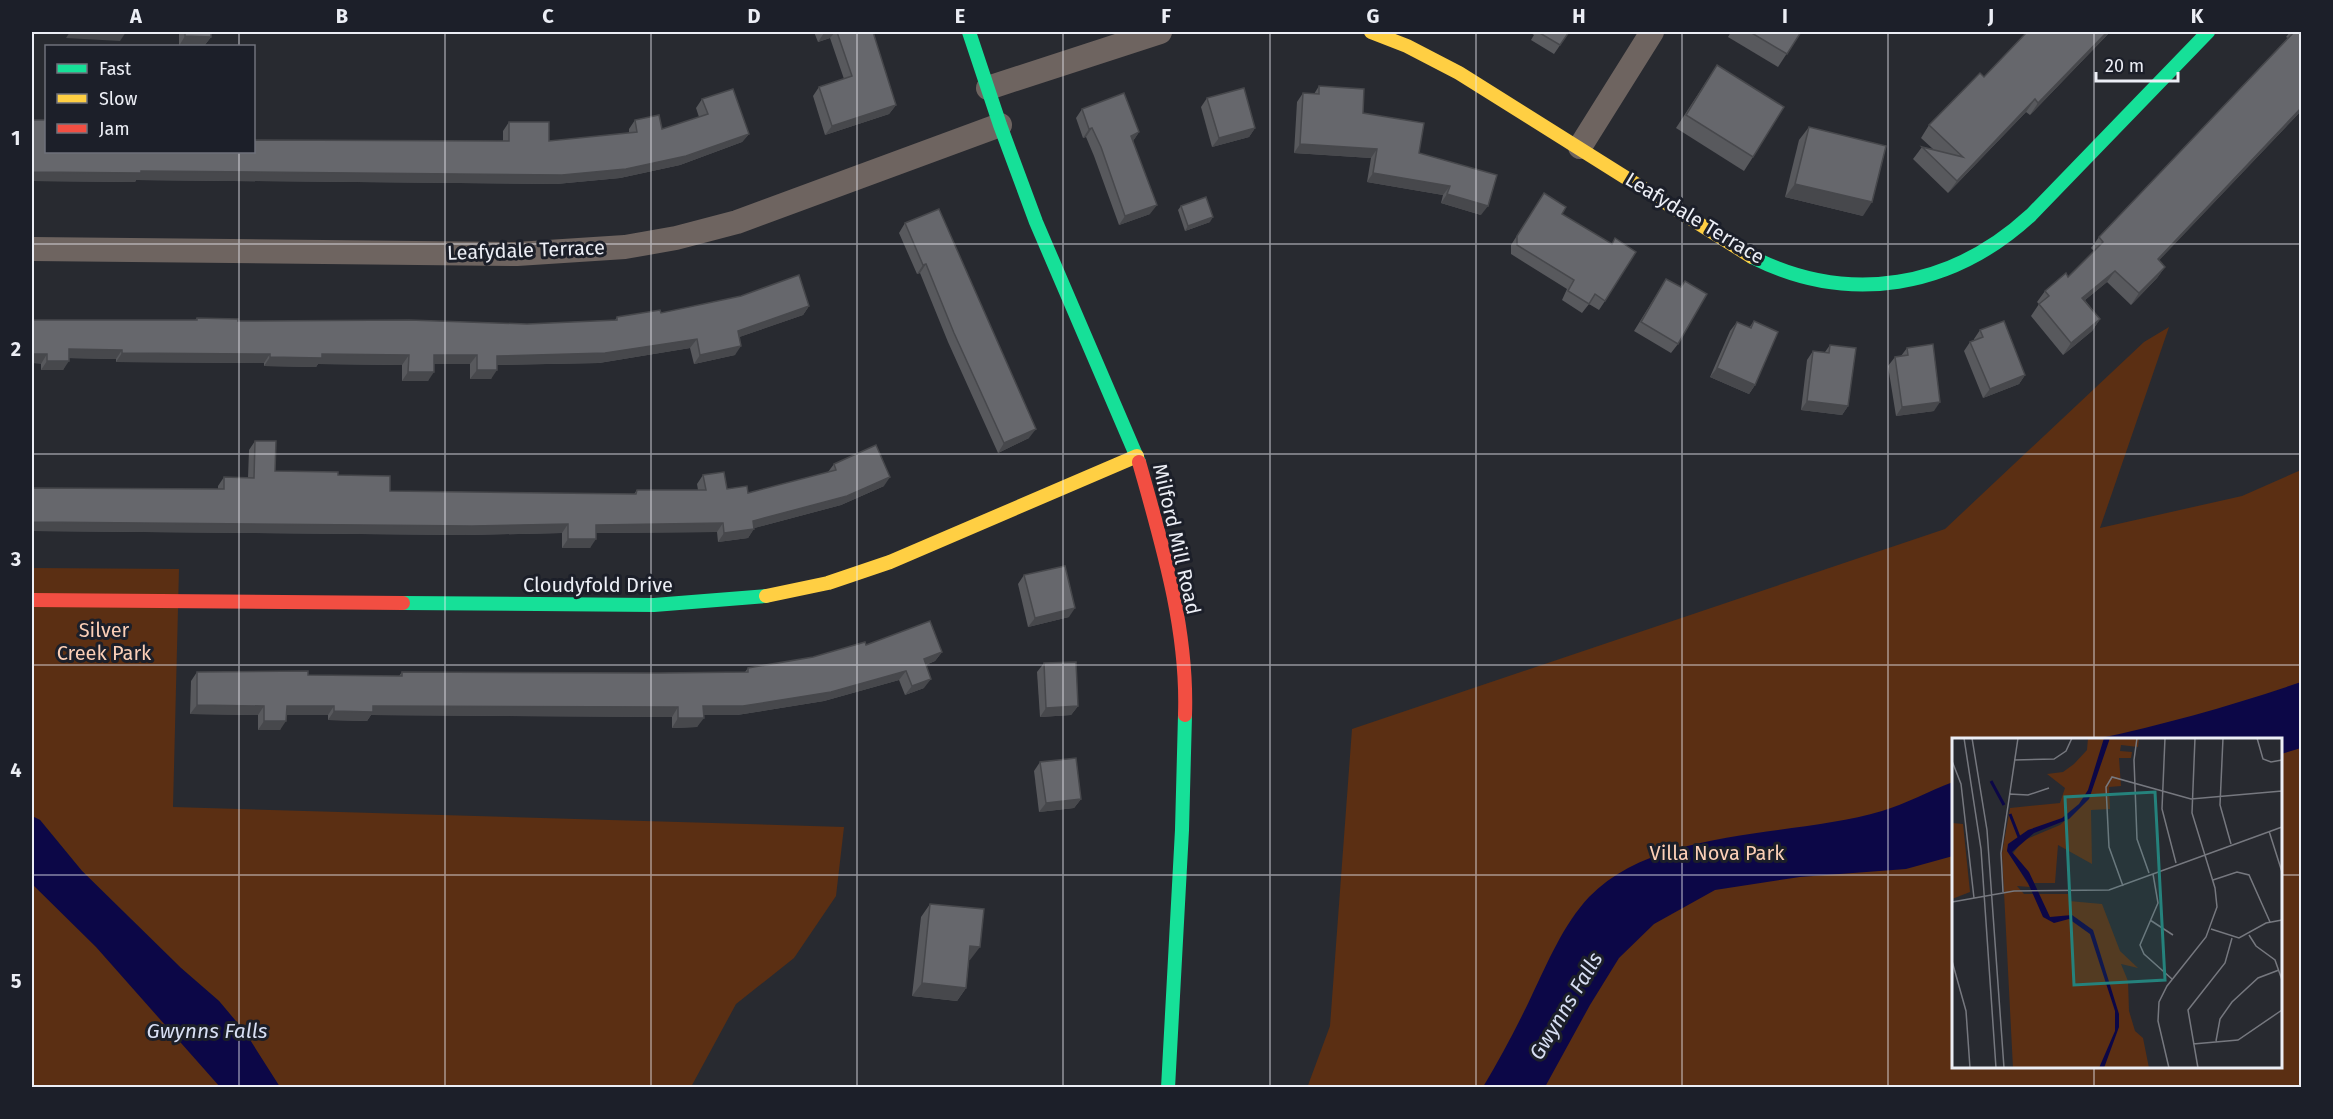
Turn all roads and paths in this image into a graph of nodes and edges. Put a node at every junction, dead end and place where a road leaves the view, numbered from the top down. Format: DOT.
graph roads {
  1 [pos="969,32"];
  2 [pos="1160,32"];
  3 [pos="1371,32"];
  4 [pos="1652,32"];
  5 [pos="2208,32"];
  6 [pos="988,88"];
  7 [pos="1000,125"];
  8 [pos="1580,147"];
  9 [pos="32,249"];
  10 [pos="1137,456"];
  11 [pos="32,600"];
  12 [pos="1168,1088"];
  1 -- 6 [label="street, Milford Mill Road"];
  2 -- 6 [label="street"];
  3 -- 8 [label="street, Leafydale Terrace"];
  4 -- 8 [label="street"];
  5 -- 8 [label="street, Leafydale Terrace"];
  6 -- 7 [label="street, Milford Mill Road"];
  7 -- 9 [label="street, Leafydale Terrace"];
  7 -- 10 [label="street, Milford Mill Road"];
  10 -- 11 [label="street, Cloudyfold Drive"];
  10 -- 12 [label="street, Milford Mill Road"];
}
